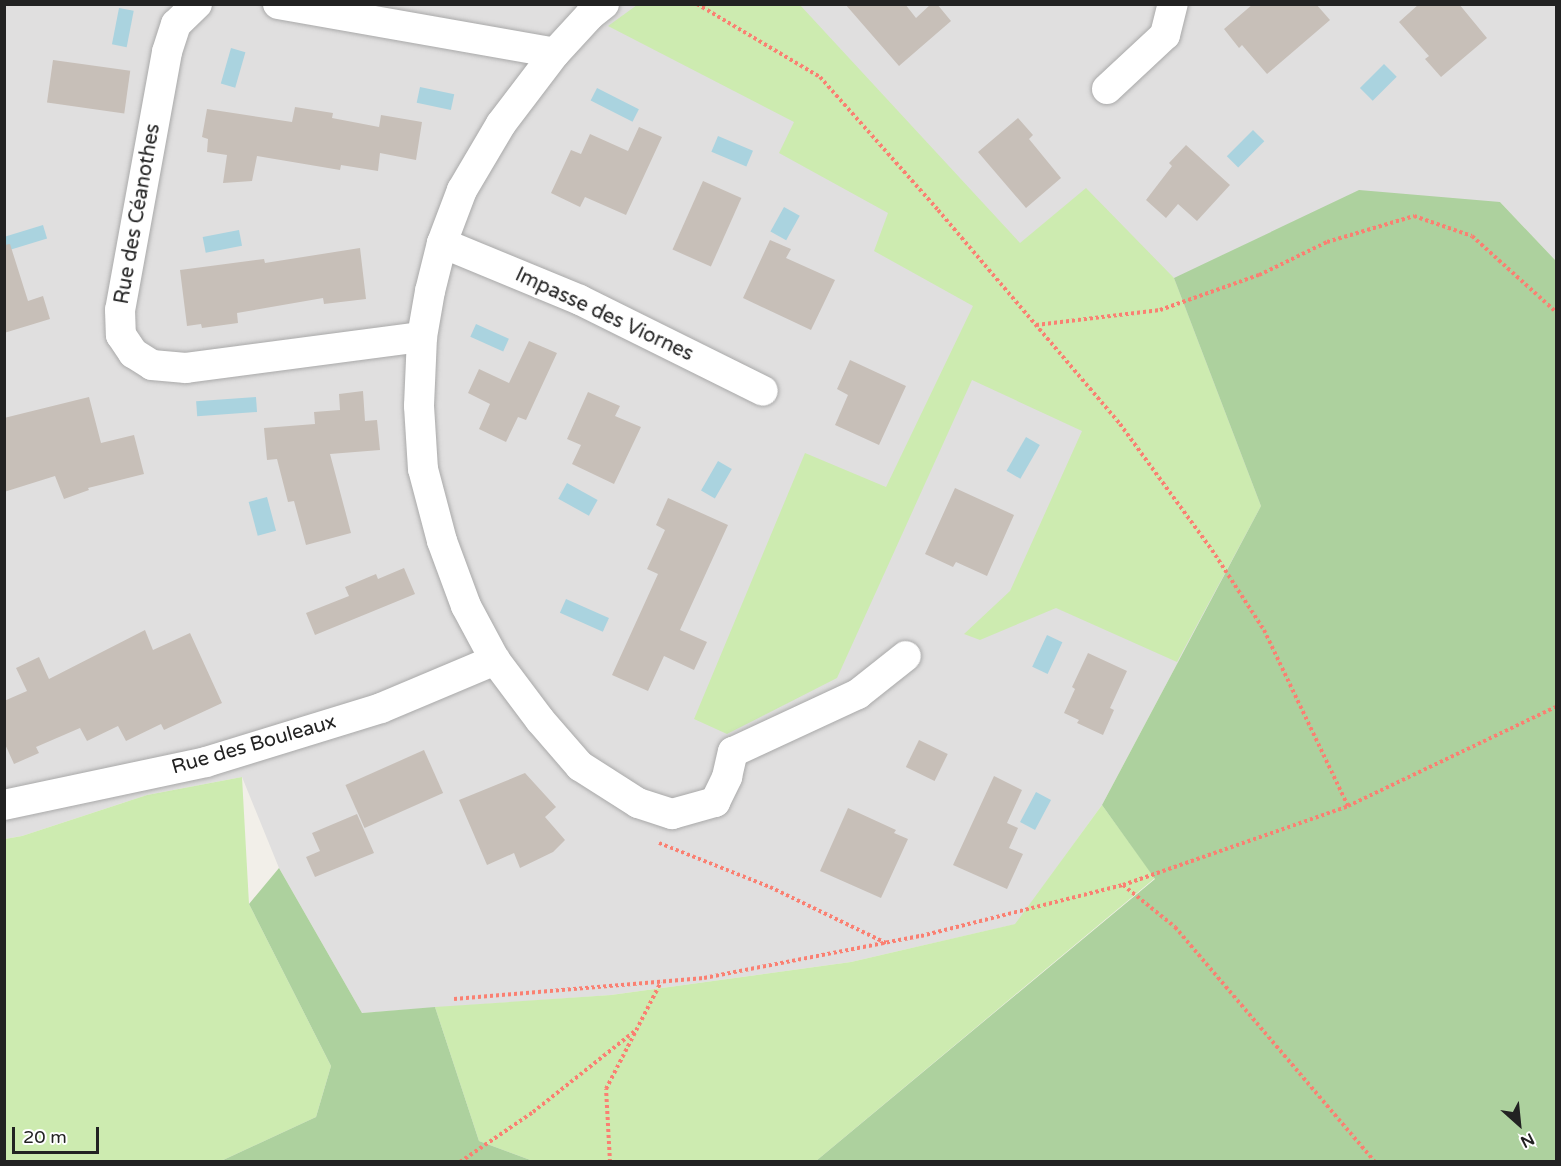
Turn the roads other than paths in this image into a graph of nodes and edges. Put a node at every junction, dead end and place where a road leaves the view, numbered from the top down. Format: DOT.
graph roads {
  1 [pos="197,4"];
  2 [pos="278,4"];
  3 [pos="604,4"];
  4 [pos="1173,4"];
  5 [pos="555,53"];
  6 [pos="1107,89"];
  7 [pos="442,243"];
  8 [pos="422,337"];
  9 [pos="764,391"];
  10 [pos="906,656"];
  11 [pos="495,660"];
  12 [pos="4,805"];
  1 -- 8 [label="street, Rue des Céanothes"];
  2 -- 5 [label="street"];
  3 -- 5 [label="street"];
  4 -- 6 [label="street"];
  5 -- 7 [label="street"];
  7 -- 8 [label="street"];
  7 -- 9 [label="street, Impasse des Viornes"];
  8 -- 11 [label="street"];
  10 -- 11 [label="street"];
  11 -- 12 [label="street, Rue des Bouleaux"];
}
